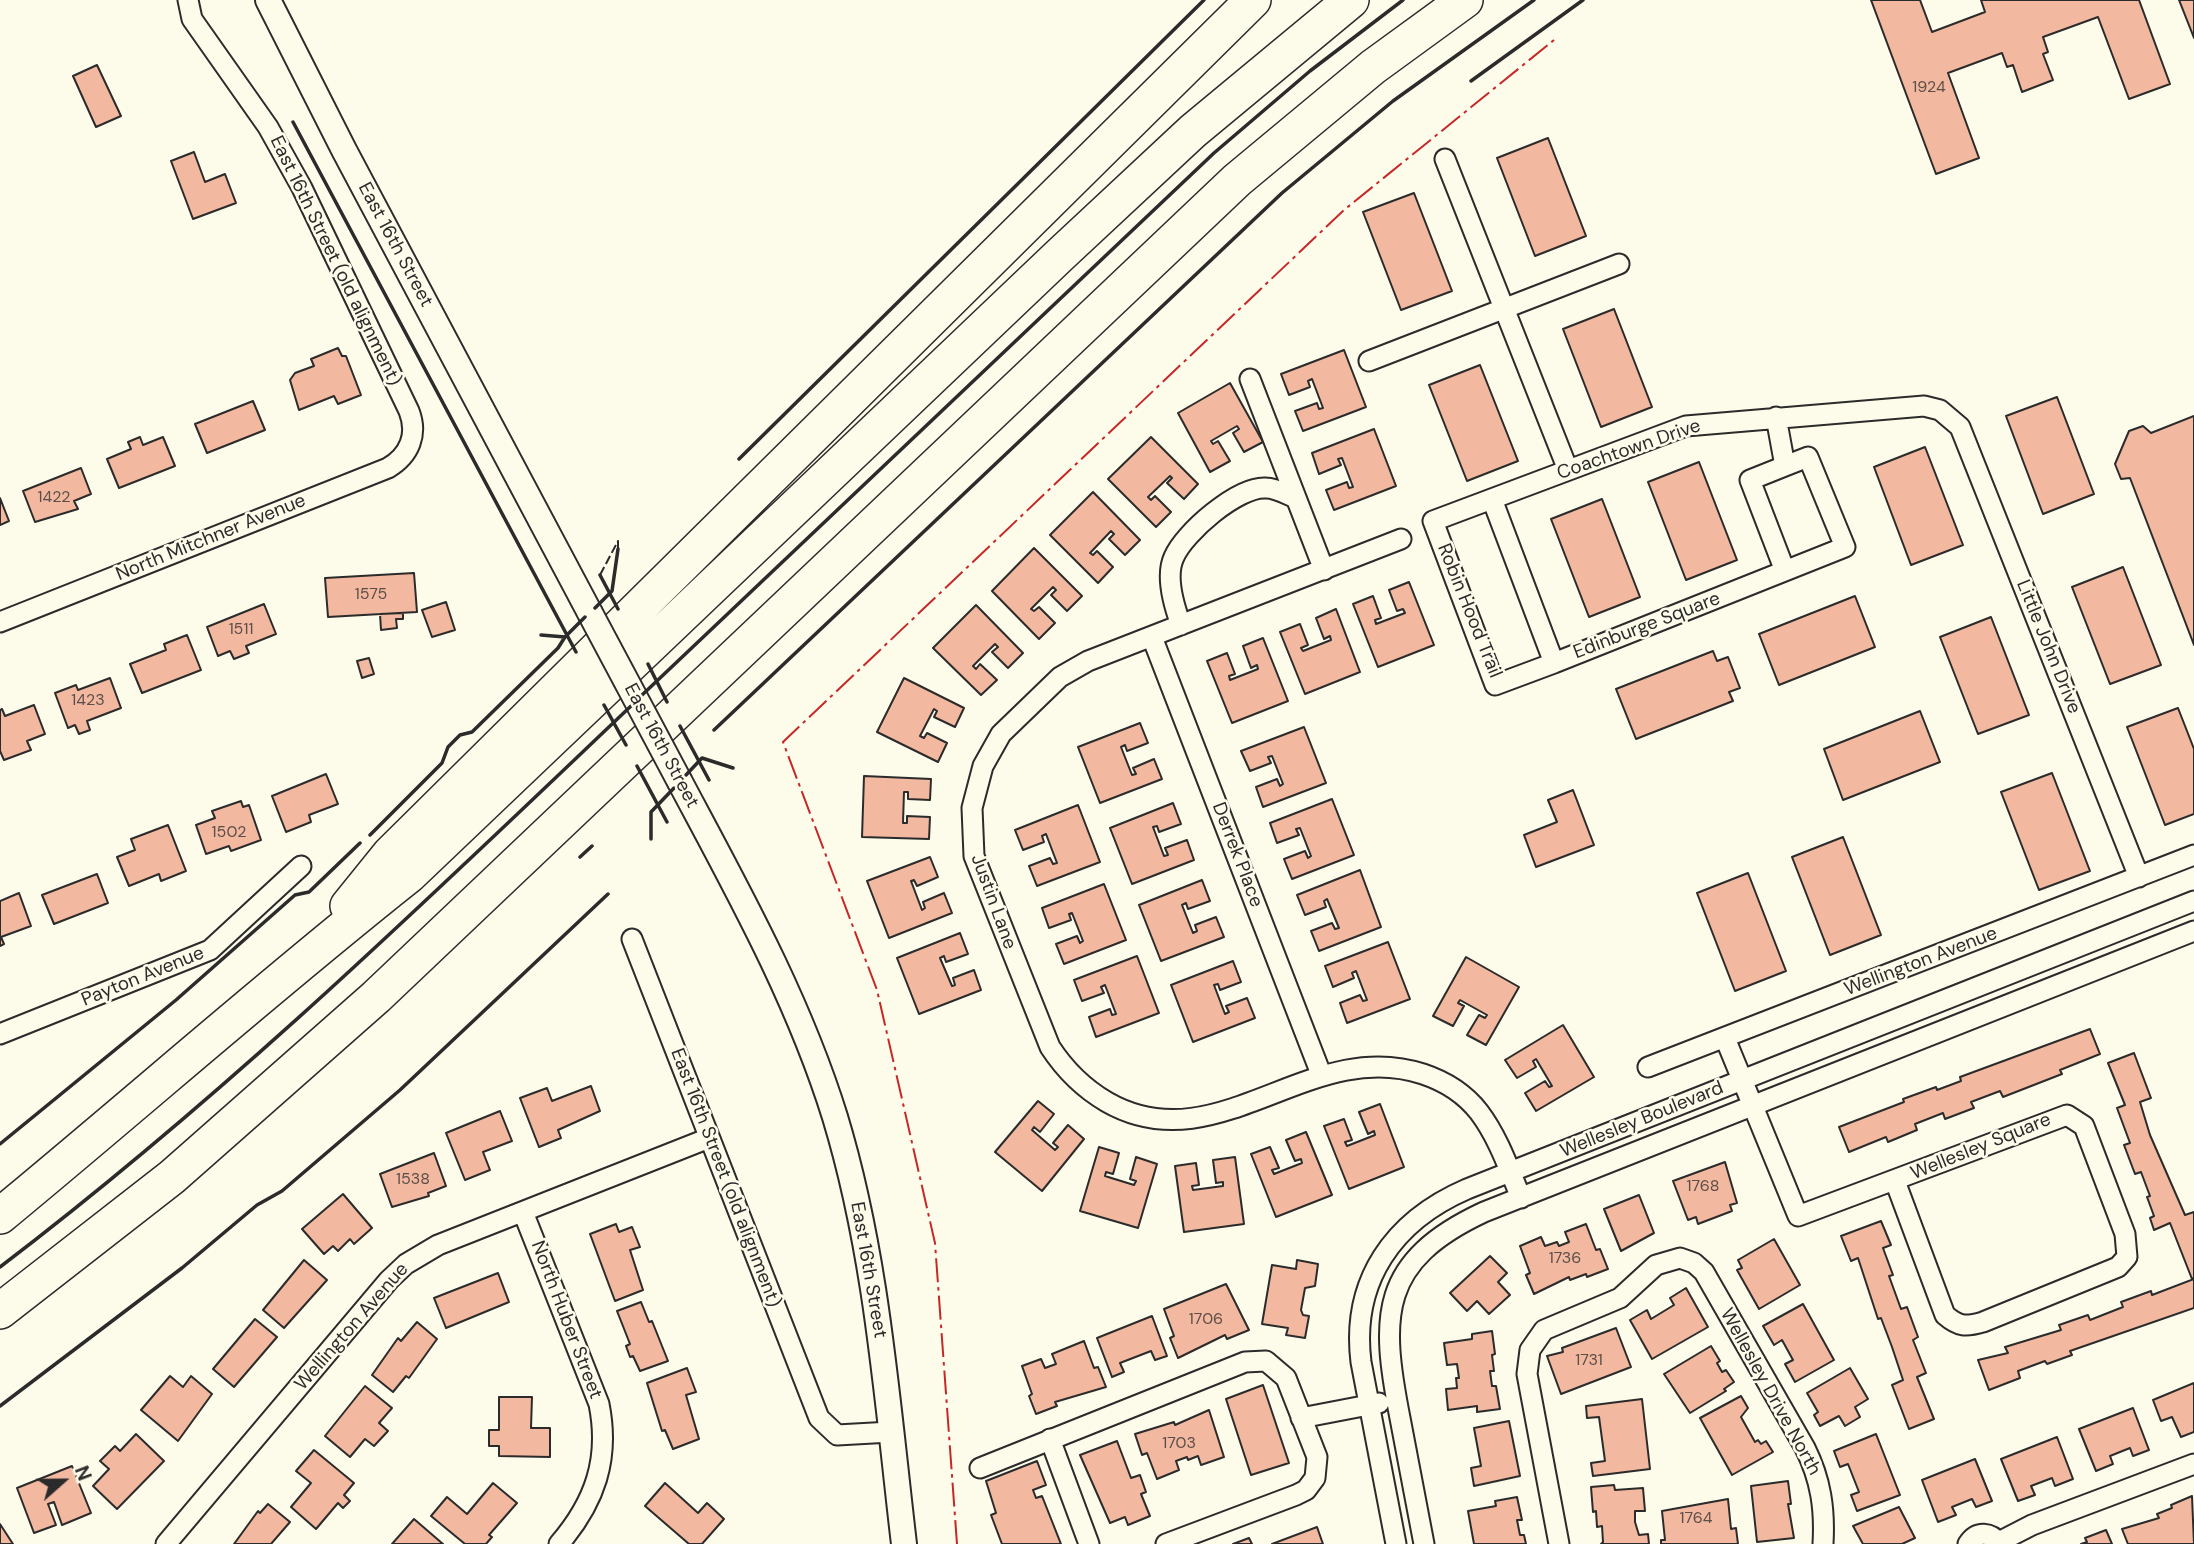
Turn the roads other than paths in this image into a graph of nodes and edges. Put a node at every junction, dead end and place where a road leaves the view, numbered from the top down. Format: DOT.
graph roads {
  1 [pos="268,0"];
  2 [pos="1253,0"];
  3 [pos="1351,0"];
  4 [pos="1465,0"];
  5 [pos="190,10"];
  6 [pos="1446,159"];
  7 [pos="1619,264"];
  8 [pos="1504,308"];
  9 [pos="1369,361"];
  10 [pos="1250,379"];
  11 [pos="1776,417"];
  12 [pos="1954,419"];
  13 [pos="412,441"];
  14 [pos="1785,466"];
  15 [pos="1568,470"];
  16 [pos="1296,498"];
  17 [pos="1492,499"];
  18 [pos="1433,521"];
  19 [pos="1401,539"];
  20 [pos="1324,570"];
  21 [pos="1786,571"];
  22 [pos="0,622"];
  23 [pos="1181,625"];
  24 [pos="1152,637"];
  25 [pos="1554,663"];
  26 [pos="2194,855"];
  27 [pos="301,866"];
  28 [pos="2139,877"];
  29 [pos="2194,901"];
  30 [pos="2194,931"];
  31 [pos="632,939"];
  32 [pos="307,956"];
  33 [pos="0,1034"];
  34 [pos="1725,1038"];
  35 [pos="1647,1068"];
  36 [pos="1321,1074"];
  37 [pos="1742,1080"];
  38 [pos="1752,1106"];
  39 [pos="709,1138"];
  40 [pos="1510,1172"];
  41 [pos="1895,1181"];
  42 [pos="1521,1198"];
  43 [pos="523,1212"];
  44 [pos="0,1216"];
  45 [pos="0,1311"];
  46 [pos="1396,1399"];
  47 [pos="1369,1405"];
  48 [pos="1301,1418"];
  49 [pos="891,1432"];
  50 [pos="1050,1439"];
  51 [pos="2194,1464"];
  52 [pos="980,1468"];
  53 [pos="563,1543"];
  54 [pos="2000,1543"];
  55 [pos="166,1544"];
  56 [pos="904,1544"];
  57 [pos="1089,1544"];
  58 [pos="1166,1544"];
  59 [pos="1396,1544"];
  60 [pos="1424,1544"];
  61 [pos="1559,1544"];
  62 [pos="1823,1544"];
  63 [pos="1968,1544"];
  1 -- 49 [label="street, East 16th Street, bridge"];
  2 -- 32 [label="highway"];
  3 -- 32 [label="highway"];
  4 -- 45 [label="highway"];
  5 -- 13 [label="street, East 16th Street (old alignment)"];
  6 -- 8 [label="street"];
  7 -- 8 [label="street"];
  8 -- 9 [label="street"];
  8 -- 15 [label="street"];
  10 -- 16 [label="street"];
  11 -- 12 [label="street, Coachtown Drive"];
  11 -- 14 [label="street"];
  11 -- 15 [label="street, Coachtown Drive"];
  12 -- 28 [label="street, Little John Drive"];
  13 -- 22 [label="street, North Mitchner Avenue"];
  14 -- 21 [label="street, Edinburge Square"];
  14 -- 21 [label="street, Edinburge Square"];
  15 -- 17 [label="street, Coachtown Drive"];
  16 -- 20 [label="street"];
  16 -- 23 [label="street"];
  17 -- 18 [label="street, Coachtown Drive"];
  17 -- 25 [label="street, Edinburge Square"];
  18 -- 25 [label="street, Robin Hood Trail"];
  19 -- 20 [label="street, Justin Lane"];
  20 -- 23 [label="street, Justin Lane"];
  21 -- 25 [label="street, Edinburge Square"];
  23 -- 24 [label="street, Justin Lane"];
  24 -- 36 [label="street, Derrek Place"];
  24 -- 36 [label="street, Justin Lane"];
  26 -- 28 [label="street, Wellington Avenue"];
  27 -- 33 [label="street, Payton Avenue"];
  28 -- 34 [label="street, Wellington Avenue"];
  29 -- 37 [label="street, Wellesley Boulevard"];
  30 -- 38 [label="street, Wellesley Boulevard"];
  31 -- 39 [label="street, East 16th Street (old alignment)"];
  32 -- 44 [label="highway"];
  34 -- 35 [label="street, Wellington Avenue"];
  34 -- 37 [label="street"];
  36 -- 40 [label="street, Justin Lane"];
  37 -- 38 [label="street"];
  37 -- 40 [label="street, Wellesley Boulevard"];
  38 -- 41 [label="street"];
  38 -- 42 [label="street, Wellesley Boulevard"];
  39 -- 43 [label="street, Wellington Avenue"];
  39 -- 49 [label="street, East 16th Street (old alignment)"];
  40 -- 42 [label="street, Justin Lane"];
  40 -- 47 [label="street, Wellesley Boulevard"];
  41 -- 41 [label="street, Wellesley Square"];
  42 -- 46 [label="street, Wellesley Boulevard"];
  43 -- 53 [label="street, North Huber Street"];
  43 -- 55 [label="street, Wellington Avenue"];
  46 -- 47 [label="street"];
  46 -- 60 [label="street, Wellesley Boulevard"];
  47 -- 48 [label="street"];
  47 -- 59 [label="street, Wellesley Boulevard"];
  48 -- 50 [label="street"];
  48 -- 58 [label="street"];
  49 -- 56 [label="street, East 16th Street"];
  50 -- 52 [label="street"];
  50 -- 57 [label="street"];
  51 -- 54 [label="street"];
  54 -- 63 [label="street"];
  61 -- 62 [label="street, Wellesley Drive North"];
}
